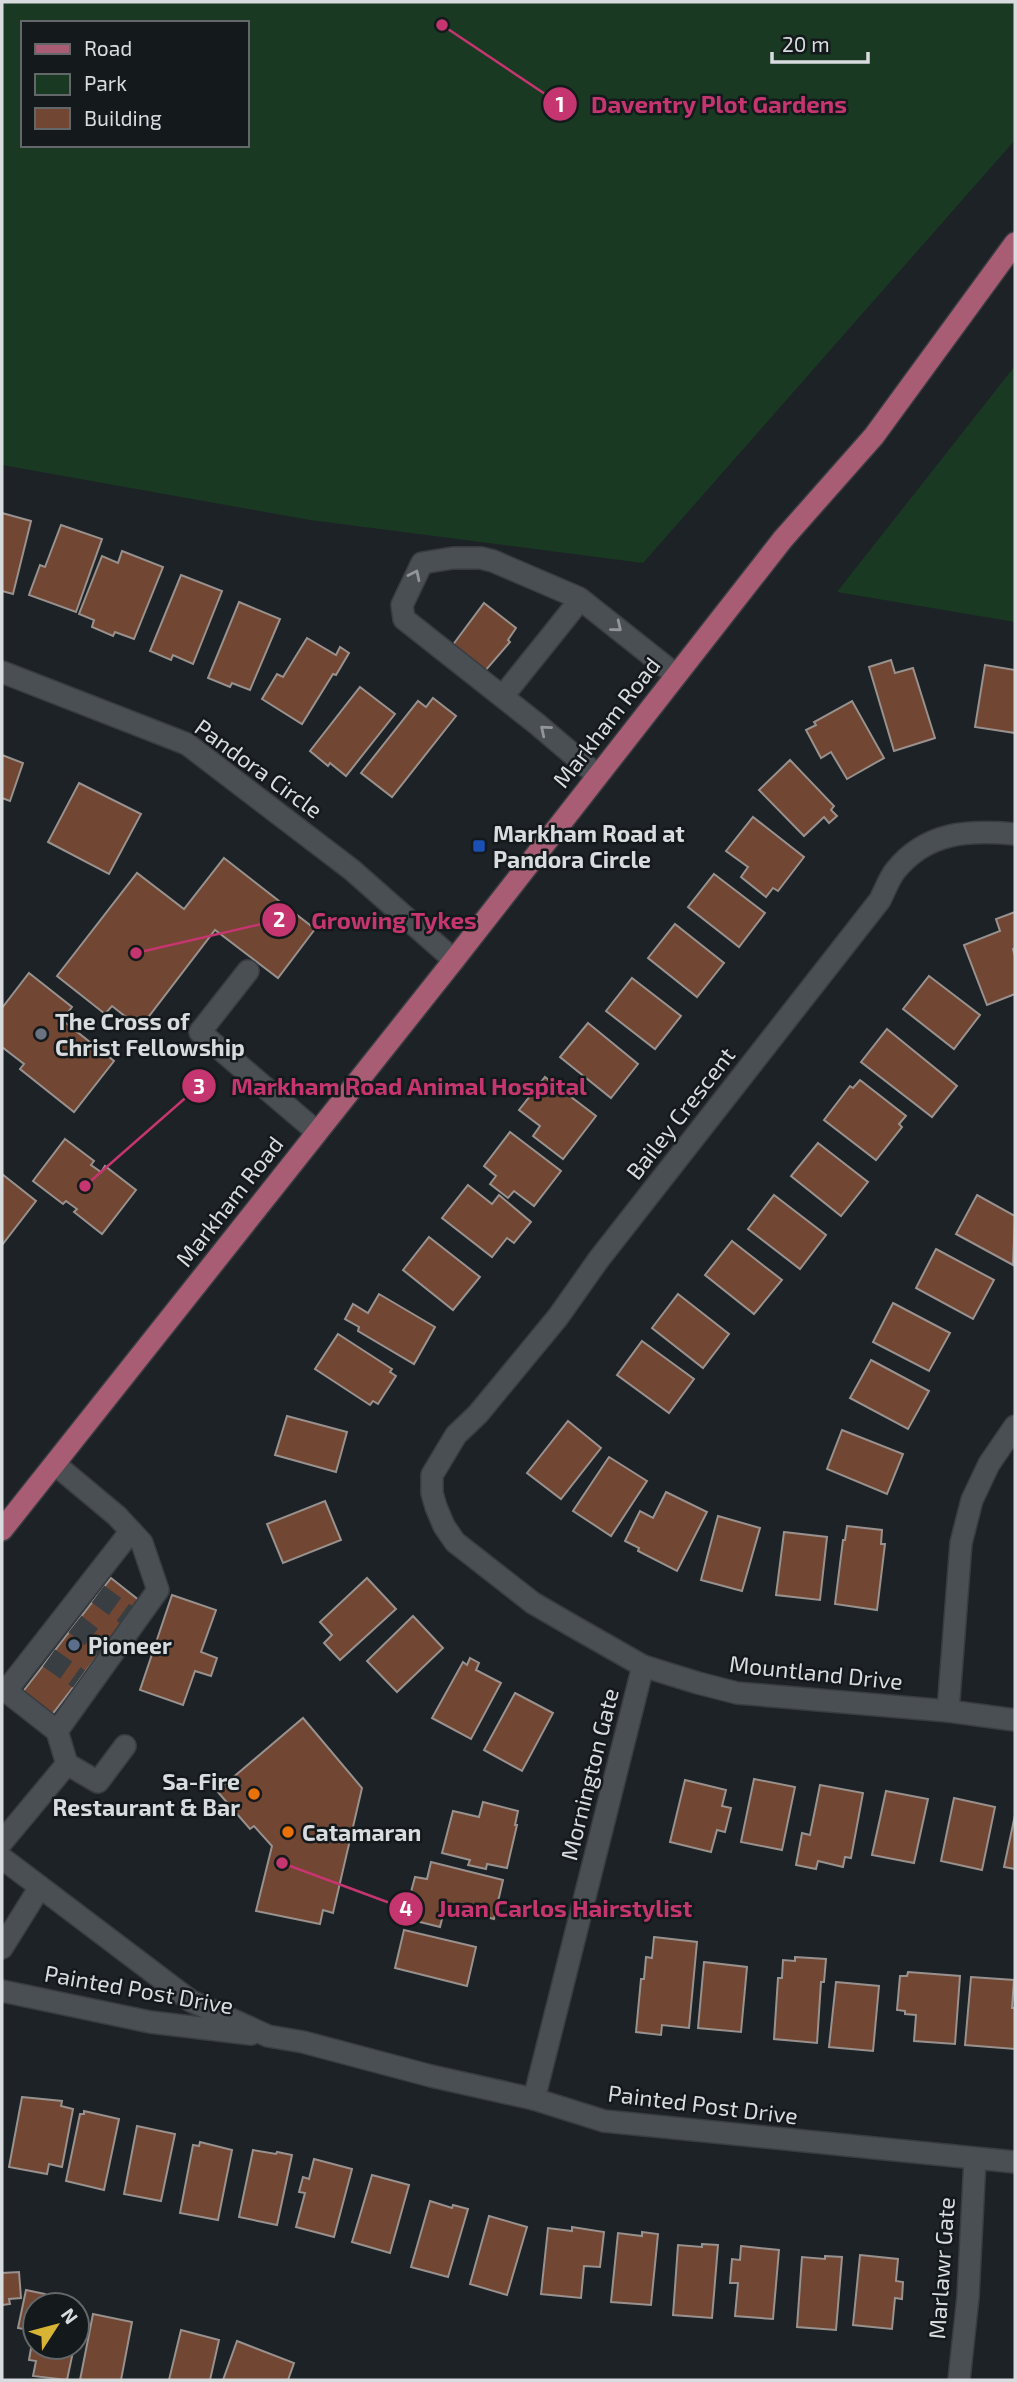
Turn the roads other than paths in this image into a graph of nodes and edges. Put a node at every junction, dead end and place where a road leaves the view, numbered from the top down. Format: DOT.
graph roads {
  1 [pos="1015,243"];
  2 [pos="580,600"];
  3 [pos="2,671"];
  4 [pos="676,675"];
  5 [pos="503,696"];
  6 [pos="597,775"];
  7 [pos="1015,834"];
  8 [pos="454,960"];
  9 [pos="248,971"];
  10 [pos="317,1132"];
  11 [pos="1015,1426"];
  12 [pos="56,1465"];
  13 [pos="432,1493"];
  14 [pos="2,1530"];
  15 [pos="131,1531"];
  16 [pos="643,1666"];
  17 [pos="948,1711"];
  18 [pos="1015,1720"];
  19 [pos="57,1731"];
  20 [pos="125,1746"];
  21 [pos="67,1764"];
  22 [pos="2,1842"];
  23 [pos="2,1858"];
  24 [pos="40,1887"];
  25 [pos="2,1948"];
  26 [pos="2,1991"];
  27 [pos="268,2036"];
  28 [pos="534,2099"];
  29 [pos="975,2160"];
  30 [pos="1015,2162"];
  31 [pos="958,2380"];
  1 -- 4 [label="main road, Markham Road"];
  2 -- 4 [label="street, one-way"];
  2 -- 5 [label="street"];
  5 -- 2 [label="street, one-way"];
  3 -- 8 [label="street, Pandora Circle"];
  4 -- 6 [label="main road, Markham Road"];
  6 -- 5 [label="street, one-way"];
  6 -- 8 [label="main road, Markham Road"];
  7 -- 13 [label="street, Bailey Crescent"];
  8 -- 10 [label="main road, Markham Road"];
  9 -- 10 [label="street"];
  10 -- 12 [label="main road, Markham Road"];
  11 -- 17 [label="street"];
  12 -- 14 [label="main road, Markham Road"];
  12 -- 15 [label="street"];
  13 -- 16 [label="street, Mountland Drive"];
  15 -- 19 [label="street"];
  15 -- 19 [label="street"];
  16 -- 17 [label="street, Mountland Drive"];
  16 -- 28 [label="street, Mornington Gate"];
  17 -- 18 [label="street, Mountland Drive"];
  19 -- 21 [label="street"];
  20 -- 21 [label="street"];
  21 -- 22 [label="street"];
  23 -- 24 [label="street, Painted Post Drive"];
  24 -- 25 [label="street"];
  24 -- 27 [label="street, Painted Post Drive"];
  26 -- 27 [label="street, Painted Post Drive"];
  27 -- 28 [label="street, Painted Post Drive"];
  28 -- 29 [label="street, Painted Post Drive"];
  29 -- 30 [label="street, Painted Post Drive"];
  29 -- 31 [label="street, Marlawr Gate"];
}
